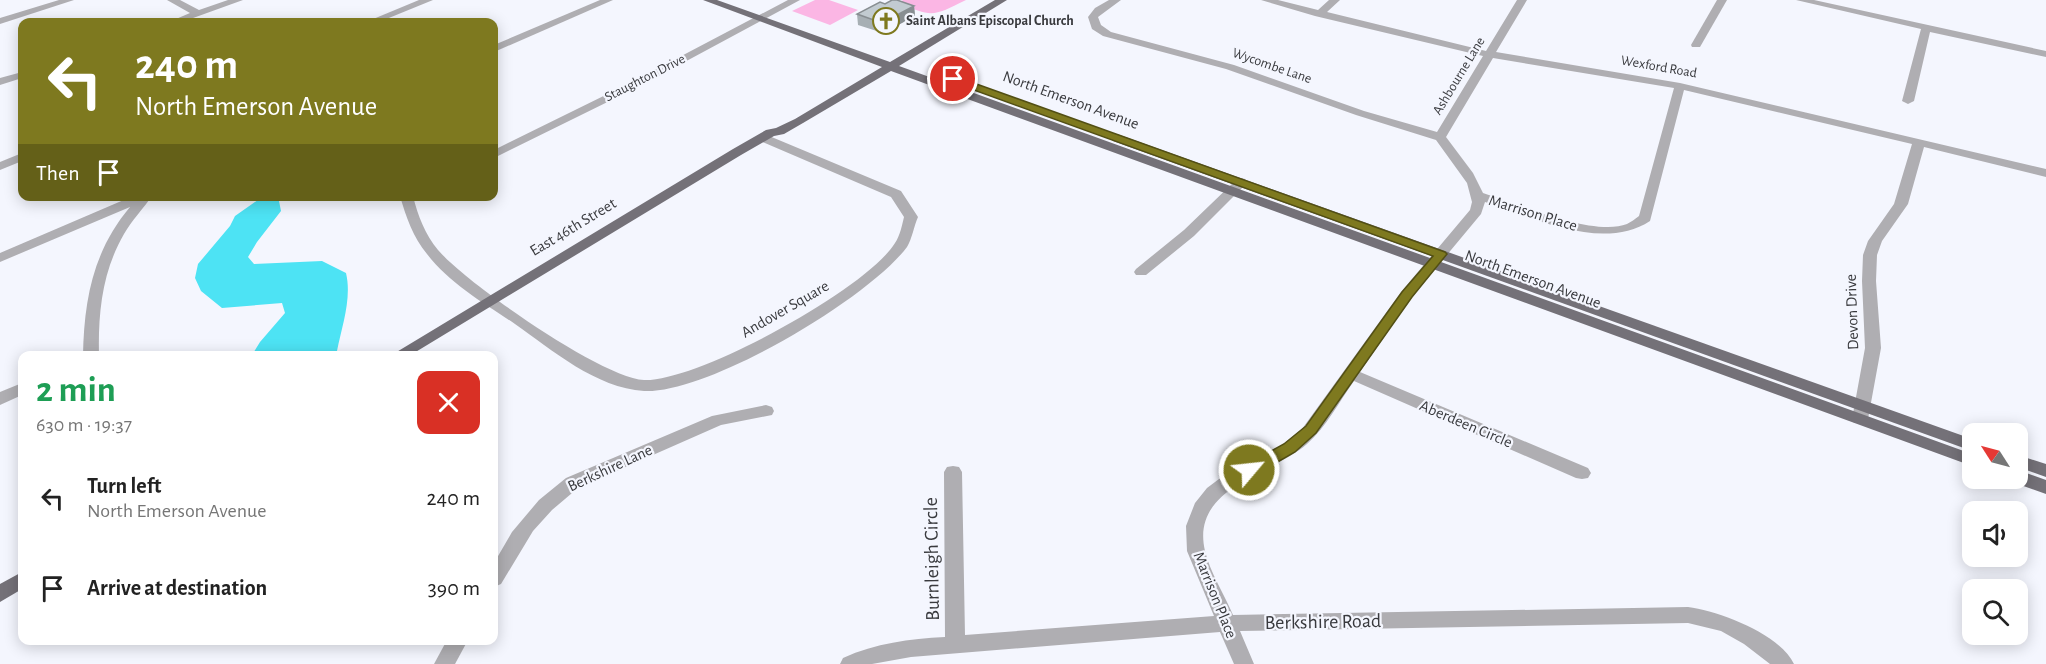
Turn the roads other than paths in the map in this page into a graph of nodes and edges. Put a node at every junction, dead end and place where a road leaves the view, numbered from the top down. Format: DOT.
graph roads {
  1 [pos="69,0"];
  2 [pos="172,0"];
  3 [pos="238,0"];
  4 [pos="428,0"];
  5 [pos="608,0"];
  6 [pos="708,0"];
  7 [pos="732,0"];
  8 [pos="795,0"];
  9 [pos="990,0"];
  10 [pos="1002,0"];
  11 [pos="1116,0"];
  12 [pos="1266,0"];
  13 [pos="1335,0"];
  14 [pos="1522,0"];
  15 [pos="1722,0"];
  16 [pos="1801,0"];
  17 [pos="199,14"];
  18 [pos="1318,14"];
  19 [pos="764,16"];
  20 [pos="186,18"];
  21 [pos="381,18"];
  22 [pos="0,21"];
  23 [pos="1926,28"];
  24 [pos="1696,45"];
  25 [pos="498,47"];
  26 [pos="1490,54"];
  27 [pos="2046,54"];
  28 [pos="891,62"];
  29 [pos="18,76"];
  30 [pos="0,82"];
  31 [pos="1680,86"];
  32 [pos="1908,101"];
  33 [pos="766,135"];
  34 [pos="1440,137"];
  35 [pos="1919,142"];
  36 [pos="498,152"];
  37 [pos="18,159"];
  38 [pos="0,166"];
  39 [pos="2046,173"];
  40 [pos="1237,186"];
  41 [pos="1479,196"];
  42 [pos="133,201"];
  43 [pos="141,201"];
  44 [pos="408,201"];
  45 [pos="0,258"];
  46 [pos="1437,259"];
  47 [pos="1141,272"];
  48 [pos="489,300"];
  49 [pos="91,351"];
  50 [pos="405,351"];
  51 [pos="1351,374"];
  52 [pos="18,390"];
  53 [pos="0,399"];
  54 [pos="766,411"];
  55 [pos="1862,412"];
  56 [pos="1962,442"];
  57 [pos="1962,456"];
  58 [pos="2028,465"];
  59 [pos="2046,471"];
  60 [pos="953,472"];
  61 [pos="1582,473"];
  62 [pos="2028,481"];
  63 [pos="2046,487"];
  64 [pos="498,572"];
  65 [pos="18,583"];
  66 [pos="0,594"];
  67 [pos="1226,623"];
  68 [pos="455,645"];
  69 [pos="955,645"];
  70 [pos="444,664"];
  71 [pos="850,664"];
  72 [pos="1244,664"];
  73 [pos="1784,664"];
  1 -- 22 [label="street"];
  2 -- 17 [label="street"];
  3 -- 17 [label="street"];
  4 -- 21 [label="street"];
  5 -- 25 [label="street"];
  6 -- 19 [label="main road, North Emerson Avenue"];
  7 -- 19 [label="main road, North Emerson Avenue"];
  8 -- 19 [label="street, Staughton Drive"];
  9 -- 28 [label="main road, East 46th Street"];
  10 -- 28 [label="main road, East 46th Street"];
  11 -- 34 [label="street, Wycombe Lane"];
  12 -- 18 [label="street, Wexford Road"];
  13 -- 18 [label="street"];
  14 -- 26 [label="street, Ashbourne Lane"];
  15 -- 24 [label="street"];
  16 -- 23 [label="street"];
  17 -- 20 [label="street"];
  18 -- 26 [label="street, Wexford Road"];
  19 -- 28 [label="main road, North Emerson Avenue"];
  19 -- 36 [label="street, Staughton Drive"];
  23 -- 27 [label="street"];
  23 -- 32 [label="street"];
  26 -- 31 [label="street, Wexford Road"];
  26 -- 34 [label="street, Ashbourne Lane"];
  28 -- 33 [label="main road, East 46th Street"];
  28 -- 40 [label="main road, North Emerson Avenue"];
  29 -- 30 [label="street"];
  31 -- 35 [label="street, Wexford Road"];
  31 -- 41 [label="street, Marrison Place"];
  33 -- 48 [label="main road, East 46th Street"];
  33 -- 48 [label="street, Andover Square"];
  34 -- 41 [label="street, Ashbourne Lane"];
  35 -- 39 [label="street, Wexford Road"];
  35 -- 55 [label="street, Devon Drive"];
  37 -- 38 [label="street"];
  40 -- 46 [label="main road, North Emerson Avenue"];
  40 -- 47 [label="street"];
  41 -- 46 [label="street, Marrison Place"];
  42 -- 45 [label="street"];
  43 -- 49 [label="street"];
  44 -- 48 [label="street"];
  46 -- 51 [label="street, Marrison Place"];
  46 -- 55 [label="main road, North Emerson Avenue"];
  48 -- 50 [label="main road, East 46th Street"];
  51 -- 61 [label="street, Aberdeen Circle"];
  51 -- 67 [label="street, Marrison Place"];
  52 -- 53 [label="street"];
  54 -- 64 [label="street, Berkshire Lane"];
  55 -- 56 [label="main road, North Emerson Avenue"];
  55 -- 57 [label="main road, North Emerson Avenue"];
  58 -- 59 [label="main road"];
  60 -- 69 [label="street, Burnleigh Circle"];
  62 -- 63 [label="main road"];
  65 -- 66 [label="main road"];
  67 -- 69 [label="street, Berkshire Road"];
  67 -- 72 [label="street, Marrison Place"];
  67 -- 73 [label="street, Berkshire Road"];
  68 -- 70 [label="street"];
  69 -- 71 [label="street, Berkshire Road"];
}
